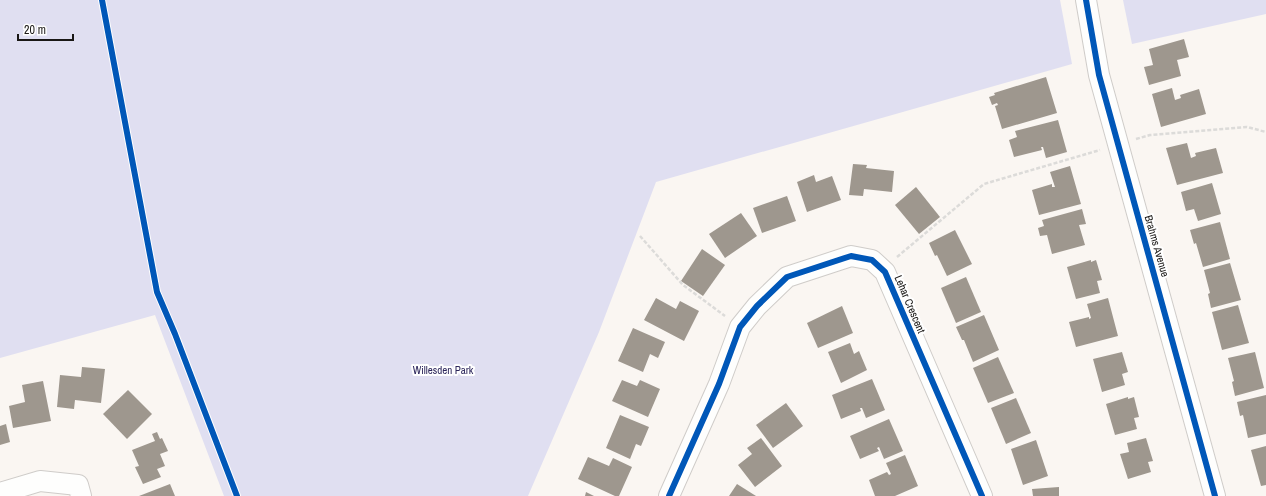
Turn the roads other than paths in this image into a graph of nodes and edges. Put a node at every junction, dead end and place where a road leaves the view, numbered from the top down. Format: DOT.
graph roads {
  1 [pos="1086,0"];
  2 [pos="0,493"];
  3 [pos="82,496"];
  4 [pos="669,496"];
  5 [pos="982,496"];
  6 [pos="1215,496"];
  1 -- 6 [label="street, Brahms Avenue"];
  2 -- 3 [label="street"];
  4 -- 5 [label="street, Lehar Crescent"];
}
